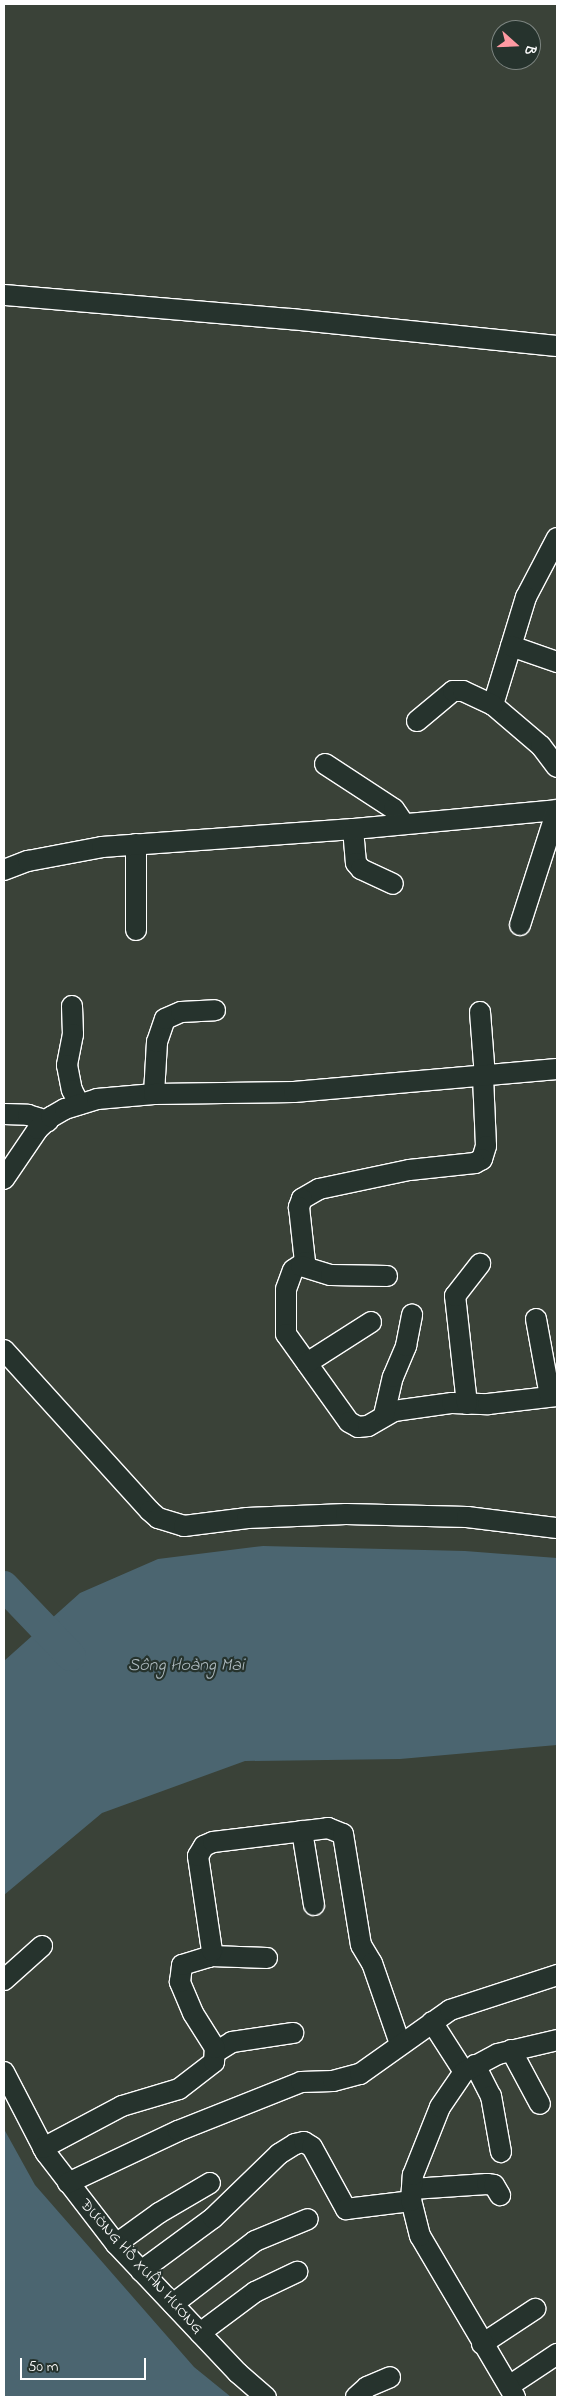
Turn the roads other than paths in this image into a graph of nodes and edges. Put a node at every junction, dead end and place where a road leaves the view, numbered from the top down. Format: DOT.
graph roads {
  1 [pos="4,295"];
  2 [pos="557,346"];
  3 [pos="557,538"];
  4 [pos="511,646"];
  5 [pos="557,662"];
  6 [pos="493,705"];
  7 [pos="417,721"];
  8 [pos="325,764"];
  9 [pos="557,767"];
  10 [pos="557,810"];
  11 [pos="404,824"];
  12 [pos="354,829"];
  13 [pos="136,844"];
  14 [pos="4,870"];
  15 [pos="393,884"];
  16 [pos="520,926"];
  17 [pos="136,930"];
  18 [pos="72,1006"];
  19 [pos="215,1010"];
  20 [pos="480,1012"];
  21 [pos="557,1069"];
  22 [pos="484,1077"];
  23 [pos="154,1094"];
  24 [pos="79,1104"];
  25 [pos="4,1114"];
  26 [pos="48,1120"];
  27 [pos="4,1179"];
  28 [pos="480,1264"];
  29 [pos="301,1266"];
  30 [pos="387,1276"];
  31 [pos="412,1316"];
  32 [pos="536,1319"];
  33 [pos="371,1322"];
  34 [pos="4,1350"];
  35 [pos="307,1363"];
  36 [pos="554,1396"];
  37 [pos="467,1404"];
  38 [pos="384,1415"];
  39 [pos="557,1528"];
  40 [pos="302,1831"];
  41 [pos="314,1905"];
  42 [pos="42,1946"];
  43 [pos="211,1956"];
  44 [pos="267,1958"];
  45 [pos="557,1975"];
  46 [pos="4,1980"];
  47 [pos="432,2022"];
  48 [pos="293,2033"];
  49 [pos="557,2040"];
  50 [pos="400,2044"];
  51 [pos="511,2050"];
  52 [pos="216,2052"];
  53 [pos="470,2069"];
  54 [pos="4,2072"];
  55 [pos="540,2104"];
  56 [pos="43,2148"];
  57 [pos="501,2152"];
  58 [pos="68,2183"];
  59 [pos="210,2183"];
  60 [pos="411,2195"];
  61 [pos="500,2195"];
  62 [pos="308,2219"];
  63 [pos="116,2244"];
  64 [pos="141,2271"];
  65 [pos="297,2272"];
  66 [pos="173,2304"];
  67 [pos="535,2309"];
  68 [pos="200,2333"];
  69 [pos="482,2344"];
  70 [pos="557,2354"];
  71 [pos="390,2377"];
  72 [pos="512,2392"];
  73 [pos="266,2397"];
  74 [pos="356,2397"];
  1 -- 2 [label="street"];
  3 -- 4 [label="street"];
  4 -- 5 [label="street"];
  4 -- 6 [label="street"];
  6 -- 7 [label="street"];
  6 -- 9 [label="street"];
  8 -- 11 [label="street"];
  10 -- 11 [label="street"];
  10 -- 16 [label="street"];
  11 -- 12 [label="street"];
  12 -- 13 [label="street"];
  12 -- 15 [label="street"];
  13 -- 14 [label="street"];
  13 -- 17 [label="street"];
  18 -- 24 [label="street"];
  19 -- 23 [label="street"];
  20 -- 22 [label="street"];
  21 -- 22 [label="street"];
  22 -- 23 [label="street"];
  22 -- 29 [label="street"];
  23 -- 24 [label="street"];
  24 -- 26 [label="street"];
  25 -- 26 [label="street"];
  26 -- 27 [label="street"];
  28 -- 37 [label="street"];
  29 -- 30 [label="street"];
  29 -- 35 [label="street"];
  31 -- 38 [label="street"];
  32 -- 36 [label="street"];
  33 -- 35 [label="street"];
  34 -- 39 [label="street"];
  35 -- 38 [label="street"];
  36 -- 37 [label="street"];
  37 -- 38 [label="street"];
  40 -- 41 [label="street"];
  40 -- 43 [label="street"];
  40 -- 50 [label="street"];
  42 -- 46 [label="street"];
  43 -- 44 [label="street"];
  43 -- 52 [label="street"];
  45 -- 47 [label="street"];
  47 -- 50 [label="street"];
  47 -- 53 [label="street"];
  48 -- 52 [label="street"];
  49 -- 51 [label="street"];
  50 -- 58 [label="street"];
  51 -- 53 [label="street"];
  51 -- 55 [label="street"];
  52 -- 56 [label="street"];
  53 -- 57 [label="street"];
  53 -- 60 [label="street"];
  54 -- 56 [label="street, ĐƯỜNG HỒ XUÂN HƯƠNG"];
  56 -- 58 [label="street, ĐƯỜNG HỒ XUÂN HƯƠNG"];
  58 -- 63 [label="street, ĐƯỜNG HỒ XUÂN HƯƠNG"];
  59 -- 63 [label="street"];
  60 -- 61 [label="street"];
  60 -- 64 [label="street"];
  60 -- 69 [label="street"];
  62 -- 66 [label="street"];
  63 -- 64 [label="street, ĐƯỜNG HỒ XUÂN HƯƠNG"];
  64 -- 66 [label="street, ĐƯỜNG HỒ XUÂN HƯƠNG"];
  65 -- 68 [label="street"];
  66 -- 68 [label="street, ĐƯỜNG HỒ XUÂN HƯƠNG"];
  67 -- 69 [label="street"];
  68 -- 73 [label="street, ĐƯỜNG HỒ XUÂN HƯƠNG"];
  69 -- 72 [label="street"];
  70 -- 72 [label="street"];
  71 -- 74 [label="street"];
}
